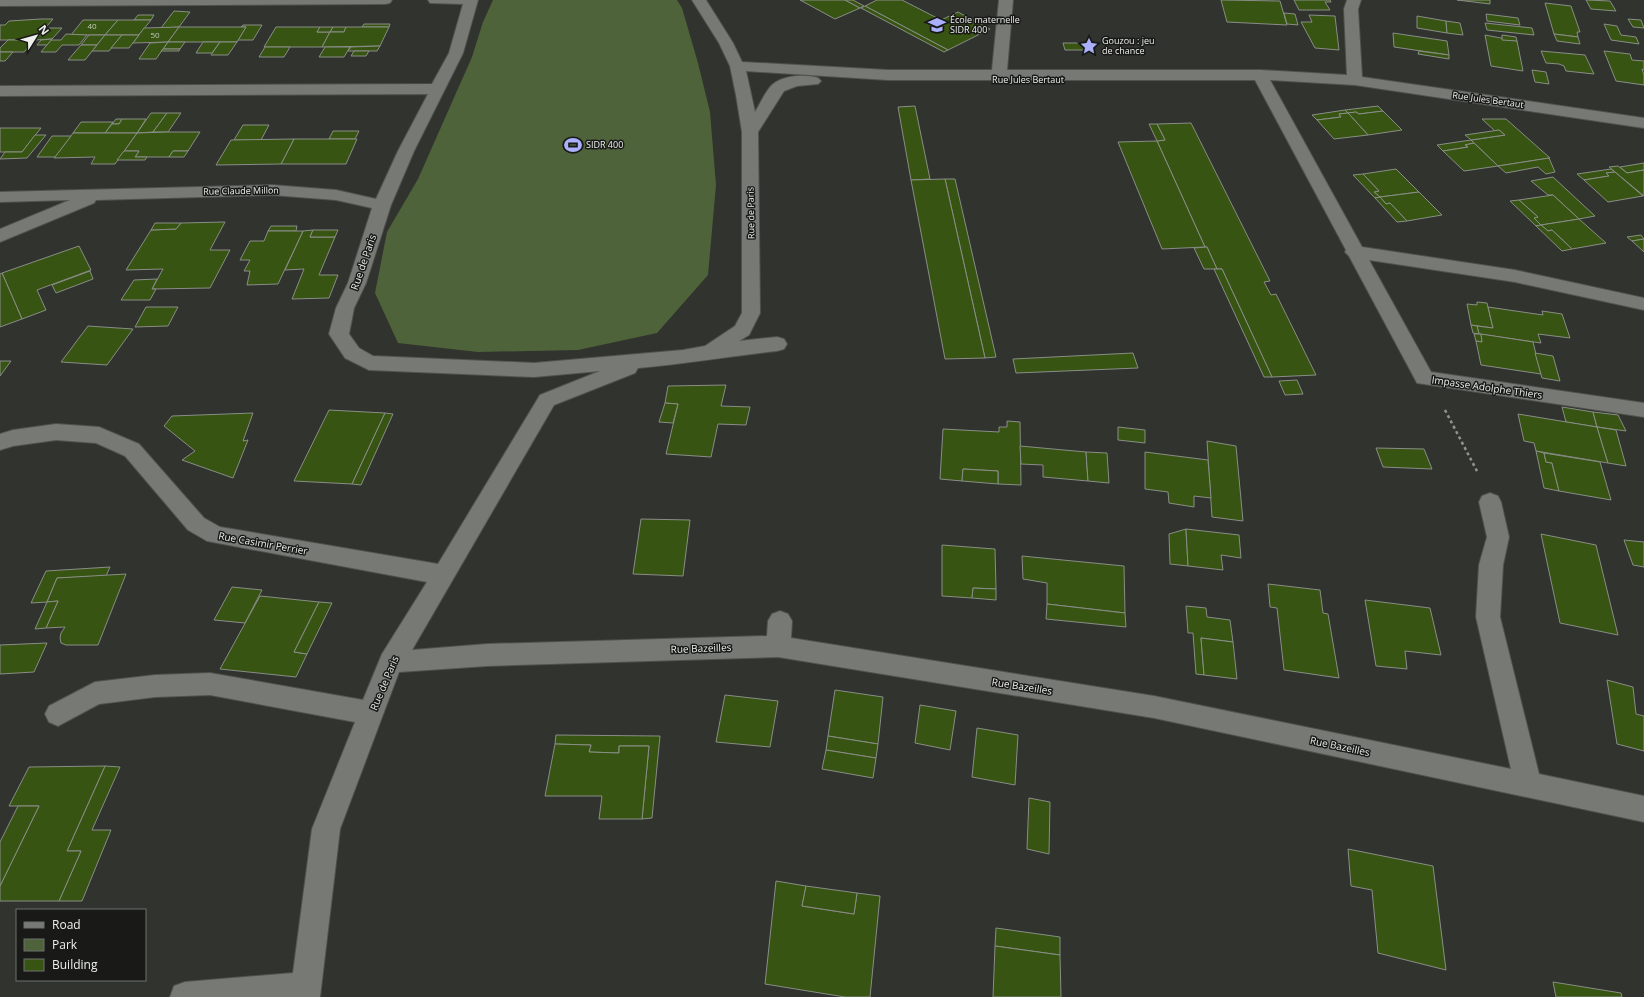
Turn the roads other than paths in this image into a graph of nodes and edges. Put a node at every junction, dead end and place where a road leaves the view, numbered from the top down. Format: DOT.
graph roads {
  1 [pos="385,0"];
  2 [pos="435,0"];
  3 [pos="471,0"];
  4 [pos="699,0"];
  5 [pos="1006,0"];
  6 [pos="1354,0"];
  7 [pos="114,1"];
  8 [pos="0,2"];
  9 [pos="738,66"];
  10 [pos="1261,77"];
  11 [pos="998,78"];
  12 [pos="1355,80"];
  13 [pos="438,89"];
  14 [pos="0,91"];
  15 [pos="1644,122"];
  16 [pos="750,132"];
  17 [pos="98,194"];
  18 [pos="0,197"];
  19 [pos="382,205"];
  20 [pos="0,236"];
  21 [pos="1354,252"];
  22 [pos="1644,304"];
  23 [pos="778,344"];
  24 [pos="710,352"];
  25 [pos="644,362"];
  26 [pos="534,370"];
  27 [pos="547,400"];
  28 [pos="1644,410"];
  29 [pos="0,442"];
  30 [pos="1490,502"];
  31 [pos="444,575"];
  32 [pos="780,622"];
  33 [pos="778,646"];
  34 [pos="391,662"];
  35 [pos="371,713"];
  36 [pos="58,714"];
  37 [pos="1528,785"];
  38 [pos="1644,809"];
  39 [pos="306,992"];
  40 [pos="185,997"];
  1 -- 7 [label="street"];
  2 -- 3 [label="street"];
  3 -- 13 [label="street, Rue de Paris"];
  4 -- 9 [label="street, Rue de Paris"];
  5 -- 11 [label="street"];
  6 -- 12 [label="street"];
  7 -- 8 [label="street"];
  9 -- 11 [label="street, Rue Jules Bertaut"];
  9 -- 16 [label="street, Rue de Paris"];
  10 -- 11 [label="street, Rue Jules Bertaut"];
  10 -- 12 [label="street, Rue Jules Bertaut"];
  10 -- 21 [label="street, Impasse Adolphe Thiers"];
  11 -- 16 [label="street, Rue Jules Bertaut"];
  12 -- 15 [label="street, Rue Jules Bertaut"];
  13 -- 14 [label="street"];
  13 -- 19 [label="street, Rue de Paris"];
  16 -- 24 [label="street, Rue de Paris"];
  17 -- 18 [label="street, Rue Claude Millon"];
  17 -- 19 [label="street, Rue Claude Millon"];
  17 -- 20 [label="street, Rue Claude Millon"];
  19 -- 26 [label="street, Rue de Paris"];
  21 -- 22 [label="street"];
  21 -- 28 [label="street, Impasse Adolphe Thiers"];
  23 -- 24 [label="street"];
  24 -- 25 [label="street, Rue de Paris"];
  25 -- 26 [label="street, Rue de Paris"];
  25 -- 27 [label="street, Rue de Paris"];
  26 -- 27 [label="street"];
  27 -- 31 [label="street, Rue de Paris"];
  29 -- 31 [label="street, Rue Casimir Perrier"];
  30 -- 37 [label="street"];
  31 -- 34 [label="street, Rue de Paris"];
  32 -- 33 [label="street"];
  33 -- 34 [label="street, Rue Bazeilles"];
  33 -- 37 [label="street, Rue Bazeilles"];
  34 -- 35 [label="street, Rue de Paris"];
  35 -- 36 [label="street"];
  35 -- 39 [label="street, Rue de Paris"];
  37 -- 38 [label="street, Rue Bazeilles"];
  39 -- 40 [label="street"];
}
